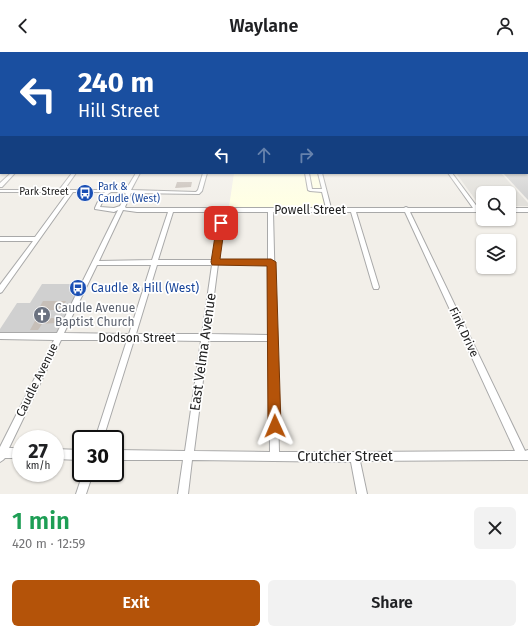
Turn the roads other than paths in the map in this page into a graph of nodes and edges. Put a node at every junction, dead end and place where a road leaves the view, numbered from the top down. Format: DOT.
graph roads {
  1 [pos="12,174"];
  2 [pos="73,174"];
  3 [pos="137,174"];
  4 [pos="205,174"];
  5 [pos="307,174"];
  6 [pos="320,174"];
  7 [pos="451,174"];
  8 [pos="0,186"];
  9 [pos="0,191"];
  10 [pos="110,191"];
  11 [pos="325,191"];
  12 [pos="60,192"];
  13 [pos="71,192"];
  14 [pos="87,192"];
  15 [pos="128,192"];
  16 [pos="103,195"];
  17 [pos="121,209"];
  18 [pos="476,209"];
  19 [pos="171,210"];
  20 [pos="223,210"];
  21 [pos="270,210"];
  22 [pos="329,210"];
  23 [pos="353,210"];
  24 [pos="406,210"];
  25 [pos="476,210"];
  26 [pos="516,210"];
  27 [pos="528,210"];
  28 [pos="115,214"];
  29 [pos="0,239"];
  30 [pos="37,239"];
  31 [pos="155,262"];
  32 [pos="216,262"];
  33 [pos="271,262"];
  34 [pos="94,263"];
  35 [pos="376,287"];
  36 [pos="0,290"];
  37 [pos="0,336"];
  38 [pos="58,337"];
  39 [pos="131,338"];
  40 [pos="204,338"];
  41 [pos="273,338"];
  42 [pos="102,430"];
  43 [pos="12,453"];
  44 [pos="1,454"];
  45 [pos="188,454"];
  46 [pos="124,455"];
  47 [pos="525,455"];
  48 [pos="275,456"];
  49 [pos="355,457"];
  50 [pos="85,482"];
  51 [pos="81,494"];
  52 [pos="183,494"];
  53 [pos="362,494"];
  1 -- 8 [label="street"];
  2 -- 12 [label="street"];
  3 -- 15 [label="street"];
  4 -- 15 [label="street, Park Street"];
  5 -- 11 [label="street"];
  6 -- 11 [label="street"];
  7 -- 18 [label="street"];
  9 -- 12 [label="street, Park Street"];
  10 -- 14 [label="street, Park Street"];
  10 -- 15 [label="street, Park Street"];
  10 -- 16 [label="street"];
  11 -- 22 [label="street"];
  12 -- 13 [label="street, Park Street"];
  13 -- 14 [label="street, Park Street"];
  13 -- 30 [label="street"];
  14 -- 16 [label="street, Park Street"];
  15 -- 17 [label="street"];
  16 -- 28 [label="street"];
  17 -- 19 [label="street, Powell Street"];
  17 -- 28 [label="street, Caudle Avenue"];
  19 -- 20 [label="street, Powell Street"];
  19 -- 31 [label="street"];
  20 -- 21 [label="street, Powell Street"];
  20 -- 32 [label="street, East Velma Avenue"];
  21 -- 22 [label="street, Powell Street"];
  21 -- 33 [label="street"];
  22 -- 23 [label="street, Powell Street"];
  23 -- 24 [label="street, Powell Street"];
  23 -- 35 [label="street"];
  24 -- 25 [label="street, Powell Street"];
  24 -- 47 [label="street, Fink Drive"];
  26 -- 27 [label="street"];
  28 -- 34 [label="street, Caudle Avenue"];
  29 -- 30 [label="street"];
  30 -- 36 [label="street"];
  31 -- 32 [label="street"];
  31 -- 34 [label="street"];
  31 -- 39 [label="street"];
  32 -- 33 [label="street"];
  32 -- 40 [label="street, East Velma Avenue"];
  33 -- 41 [label="street"];
  34 -- 38 [label="street, Caudle Avenue"];
  37 -- 38 [label="street, Dodson Street"];
  38 -- 39 [label="street, Dodson Street"];
  38 -- 44 [label="street, Caudle Avenue"];
  39 -- 40 [label="street, Dodson Street"];
  39 -- 42 [label="street"];
  40 -- 41 [label="street, Dodson Street"];
  40 -- 45 [label="street, East Velma Avenue"];
  41 -- 48 [label="street"];
  43 -- 44 [label="street"];
  45 -- 46 [label="street, Crutcher Street"];
  45 -- 48 [label="street, Crutcher Street"];
  45 -- 52 [label="street, East Velma Avenue"];
  47 -- 49 [label="street, Crutcher Street"];
  48 -- 49 [label="street, Crutcher Street"];
  49 -- 53 [label="street"];
  50 -- 51 [label="street"];
}
